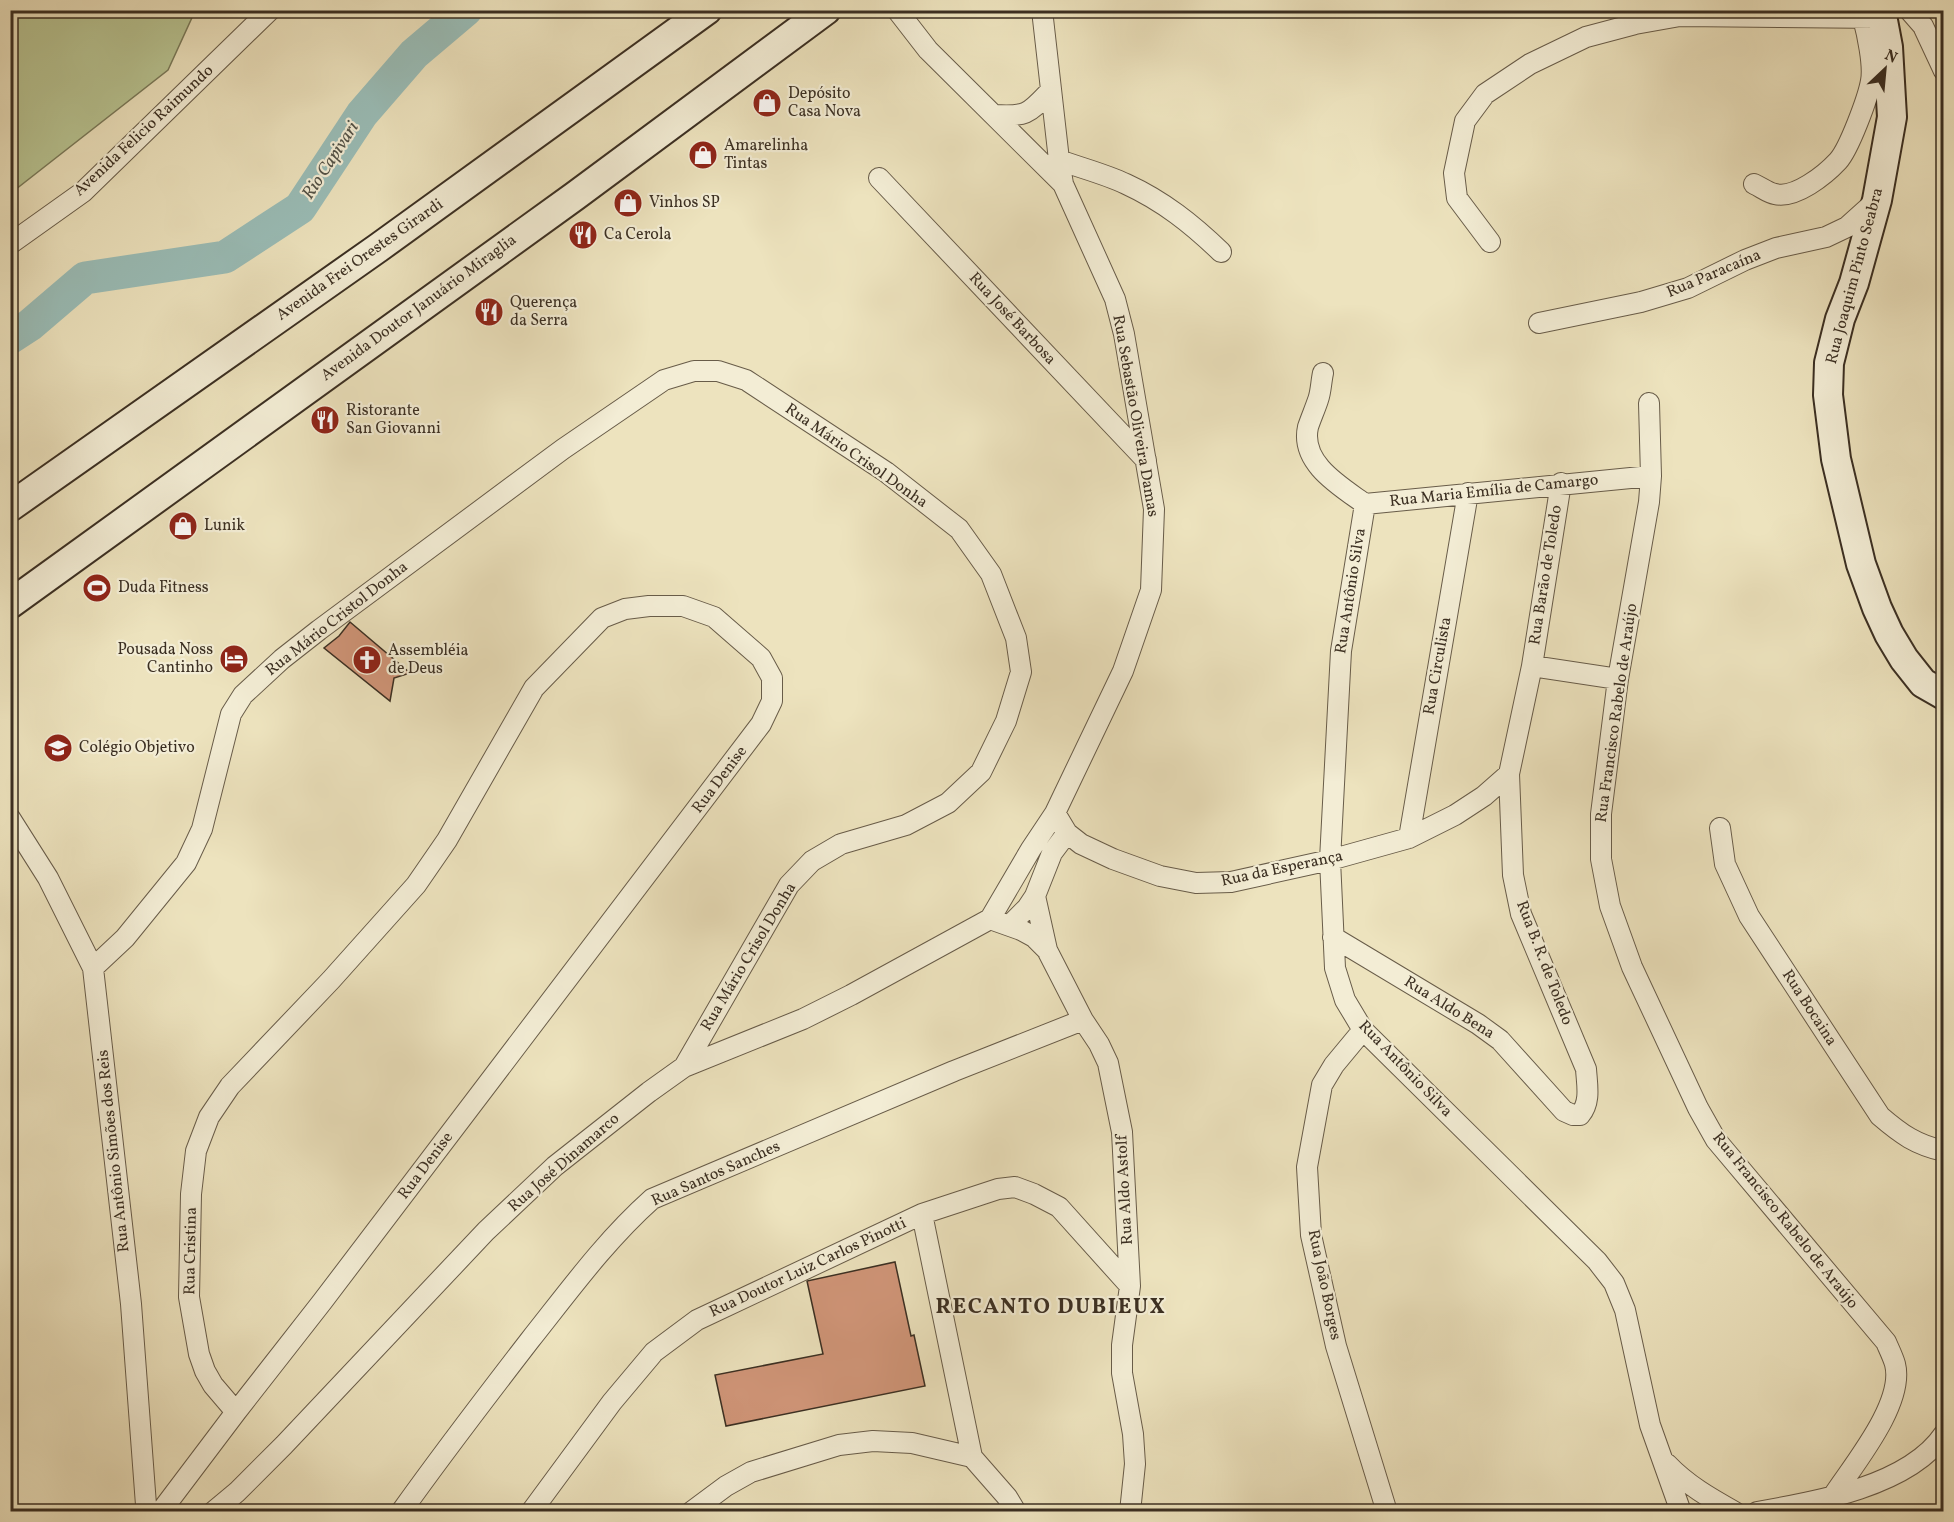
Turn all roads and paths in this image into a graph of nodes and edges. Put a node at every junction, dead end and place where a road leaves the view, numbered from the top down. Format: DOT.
graph roads {
  1 [pos="270,10"];
  2 [pos="707,10"];
  3 [pos="826,10"];
  4 [pos="897,10"];
  5 [pos="1042,10"];
  6 [pos="1884,14"];
  7 [pos="1944,71"];
  8 [pos="1051,90"];
  9 [pos="995,115"];
  10 [pos="1059,160"];
  11 [pos="879,178"];
  12 [pos="1063,184"];
  13 [pos="1754,184"];
  14 [pos="1877,200"];
  15 [pos="1490,242"];
  16 [pos="10,244"];
  17 [pos="1221,252"];
  18 [pos="1539,323"];
  19 [pos="1323,373"];
  20 [pos="664,380"];
  21 [pos="1649,404"];
  22 [pos="1146,460"];
  23 [pos="1651,476"];
  24 [pos="1561,483"];
  25 [pos="1468,493"];
  26 [pos="1365,504"];
  27 [pos="10,507"];
  28 [pos="10,604"];
  29 [pos="1532,666"];
  30 [pos="1618,679"];
  31 [pos="1944,695"];
  32 [pos="1509,774"];
  33 [pos="1055,813"];
  34 [pos="10,818"];
  35 [pos="1720,828"];
  36 [pos="1067,832"];
  37 [pos="1409,838"];
  38 [pos="1330,860"];
  39 [pos="1035,896"];
  40 [pos="990,919"];
  41 [pos="1010,925"];
  42 [pos="1333,937"];
  43 [pos="1047,950"];
  44 [pos="93,968"];
  45 [pos="1083,1020"];
  46 [pos="1363,1030"];
  47 [pos="684,1066"];
  48 [pos="230,1086"];
  49 [pos="1580,1115"];
  50 [pos="1944,1151"];
  51 [pos="922,1214"];
  52 [pos="1130,1286"];
  53 [pos="236,1412"];
  54 [pos="1944,1434"];
  55 [pos="972,1456"];
  56 [pos="1663,1460"];
  57 [pos="1833,1496"];
  58 [pos="151,1510"];
  59 [pos="213,1512"];
  60 [pos="401,1512"];
  61 [pos="531,1512"];
  62 [pos="691,1512"];
  63 [pos="1016,1512"];
  64 [pos="1130,1512"];
  65 [pos="1388,1512"];
  66 [pos="1681,1512"];
  67 [pos="1735,1512"];
  68 [pos="1757,1512"];
  1 -- 16 [label="street, Avenida Felicio Raimundo"];
  2 -- 27 [label="main road, Avenida Frei Orestes Girardi"];
  3 -- 28 [label="main road, Avenida Doutor Januário Miraglia"];
  4 -- 9 [label="street"];
  5 -- 8 [label="street, Rua Sebastão Oliveira Damas"];
  6 -- 7 [label="street"];
  6 -- 13 [label="street"];
  6 -- 14 [label="main road, Rua Joaquim Pinto Seabra"];
  6 -- 15 [label="street"];
  8 -- 9 [label="street"];
  8 -- 10 [label="street, Rua Sebastão Oliveira Damas"];
  9 -- 12 [label="street"];
  10 -- 12 [label="street, Rua Sebastão Oliveira Damas"];
  10 -- 17 [label="street"];
  11 -- 22 [label="street, Rua José Barbosa"];
  12 -- 22 [label="street, Rua Sebastão Oliveira Damas"];
  14 -- 18 [label="street, Rua Paracaína"];
  14 -- 31 [label="main road, Rua Joaquim Pinto Seabra"];
  19 -- 26 [label="street, Rua Maria Emília de Camargo"];
  20 -- 44 [label="street, Rua Mário Cristol Donha"];
  20 -- 47 [label="street, Rua Mário Crisol Donha"];
  21 -- 23 [label="street, Rua Francisco Rabelo de Araújo"];
  22 -- 33 [label="street, Rua Sebastão Oliveira Damas"];
  23 -- 24 [label="street, Rua Maria Emília de Camargo"];
  23 -- 30 [label="street, Rua Francisco Rabelo de Araújo"];
  24 -- 25 [label="street, Rua Maria Emília de Camargo"];
  24 -- 29 [label="street, Rua Barão de Toledo"];
  25 -- 26 [label="street, Rua Maria Emília de Camargo"];
  25 -- 37 [label="street, Rua Circulista"];
  26 -- 38 [label="street, Rua Antônio Silva"];
  29 -- 30 [label="street"];
  29 -- 32 [label="street, Rua B. R. de Toledo"];
  30 -- 57 [label="street, Rua Francisco Rabelo de Araújo"];
  32 -- 37 [label="street, Rua da Esperança"];
  32 -- 49 [label="street, Rua B. R. de Toledo"];
  33 -- 36 [label="street, Rua da Esperança"];
  33 -- 40 [label="street, Rua Sebastão Oliveira Damas"];
  34 -- 44 [label="street, Rua Antônio Simões dos Reis"];
  35 -- 50 [label="street, Rua Bocaina"];
  36 -- 38 [label="street, Rua da Esperança"];
  36 -- 39 [label="street"];
  37 -- 38 [label="street, Rua da Esperança"];
  38 -- 42 [label="street, Rua Antônio Silva"];
  39 -- 41 [label="street"];
  39 -- 43 [label="street"];
  40 -- 41 [label="street, Rua Aldo Astolf"];
  40 -- 47 [label="street, Rua José Dinamarco"];
  41 -- 43 [label="street, Rua Aldo Astolf"];
  42 -- 46 [label="street, Rua Antônio Silva"];
  42 -- 49 [label="street, Rua Aldo Bena"];
  43 -- 45 [label="street, Rua Aldo Astolf"];
  44 -- 58 [label="street, Rua Antônio Simões dos Reis"];
  45 -- 52 [label="street, Rua Aldo Astolf"];
  45 -- 60 [label="street, Rua Santos Sanches"];
  46 -- 56 [label="street, Rua Antônio Silva"];
  46 -- 65 [label="street, Rua João Borges"];
  47 -- 59 [label="street, Rua José Dinamarco"];
  48 -- 53 [label="street, Rua Cristina"];
  48 -- 53 [label="street, Rua Denise"];
  51 -- 52 [label="street, Rua Doutor Luiz Carlos Pinotti"];
  51 -- 55 [label="street"];
  51 -- 61 [label="street, Rua Doutor Luiz Carlos Pinotti"];
  52 -- 64 [label="street, Rua Aldo Astolf"];
  53 -- 58 [label="street, Rua Denise"];
  54 -- 57 [label="street"];
  55 -- 62 [label="street"];
  55 -- 63 [label="street"];
  56 -- 66 [label="street, Rua Antônio Silva"];
  56 -- 67 [label="street, Rua Antônio Silva"];
  57 -- 68 [label="street"];
}
